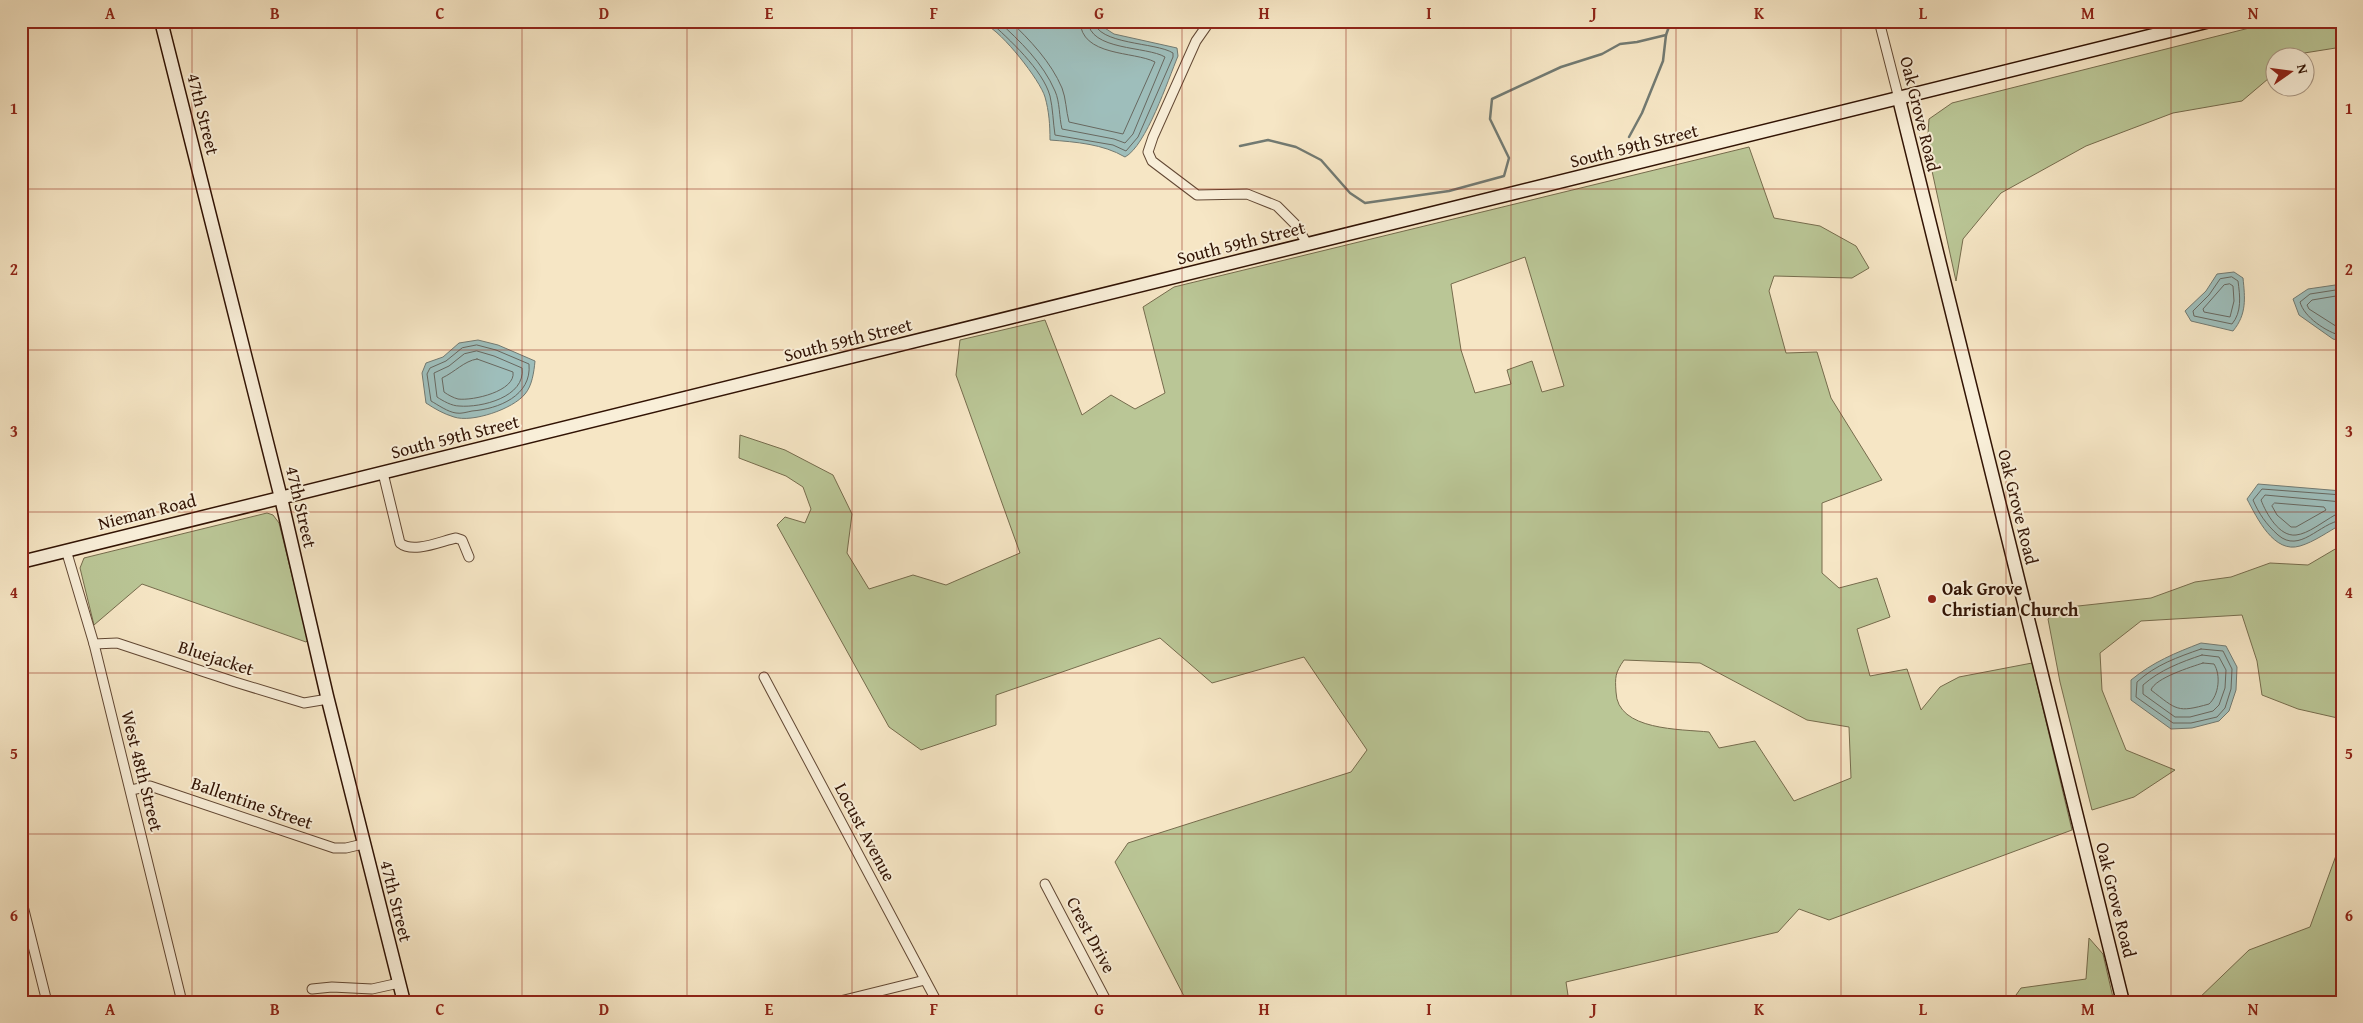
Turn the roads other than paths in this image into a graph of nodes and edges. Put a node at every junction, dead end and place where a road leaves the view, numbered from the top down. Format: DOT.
graph roads {
  1 [pos="161,21"];
  2 [pos="1210,21"];
  3 [pos="1880,21"];
  4 [pos="2210,21"];
  5 [pos="1899,99"];
  6 [pos="1308,245"];
  7 [pos="383,472"];
  8 [pos="281,498"];
  9 [pos="66,550"];
  10 [pos="468,557"];
  11 [pos="21,562"];
  12 [pos="94,644"];
  13 [pos="764,677"];
  14 [pos="328,699"];
  15 [pos="131,790"];
  16 [pos="363,844"];
  17 [pos="1046,884"];
  18 [pos="21,898"];
  19 [pos="925,980"];
  20 [pos="399,983"];
  21 [pos="312,989"];
  22 [pos="47,1002"];
  23 [pos="182,1002"];
  24 [pos="404,1002"];
  25 [pos="836,1002"];
  26 [pos="937,1002"];
  27 [pos="1107,1002"];
  28 [pos="2123,1002"];
  1 -- 8 [label="main road, 47th Street"];
  2 -- 6 [label="street"];
  3 -- 5 [label="street, Oak Grove Road"];
  4 -- 5 [label="main road, South 59th Street"];
  5 -- 6 [label="main road, South 59th Street"];
  5 -- 28 [label="main road, Oak Grove Road"];
  6 -- 7 [label="main road, South 59th Street"];
  7 -- 8 [label="main road, South 59th Street"];
  7 -- 10 [label="street"];
  8 -- 9 [label="main road, Nieman Road"];
  8 -- 14 [label="main road, 47th Street"];
  9 -- 11 [label="main road, Nieman Road"];
  9 -- 12 [label="street, West 48th Street"];
  12 -- 14 [label="street, Bluejacket"];
  12 -- 15 [label="street, West 48th Street"];
  13 -- 19 [label="street, Locust Avenue"];
  14 -- 16 [label="main road, 47th Street"];
  15 -- 16 [label="street, Ballentine Street"];
  15 -- 23 [label="street, West 48th Street"];
  16 -- 20 [label="main road, 47th Street"];
  17 -- 27 [label="street, Crest Drive"];
  18 -- 22 [label="street"];
  19 -- 25 [label="street"];
  19 -- 26 [label="street, Locust Avenue"];
  20 -- 21 [label="street"];
  20 -- 24 [label="main road, 47th Street"];
}
